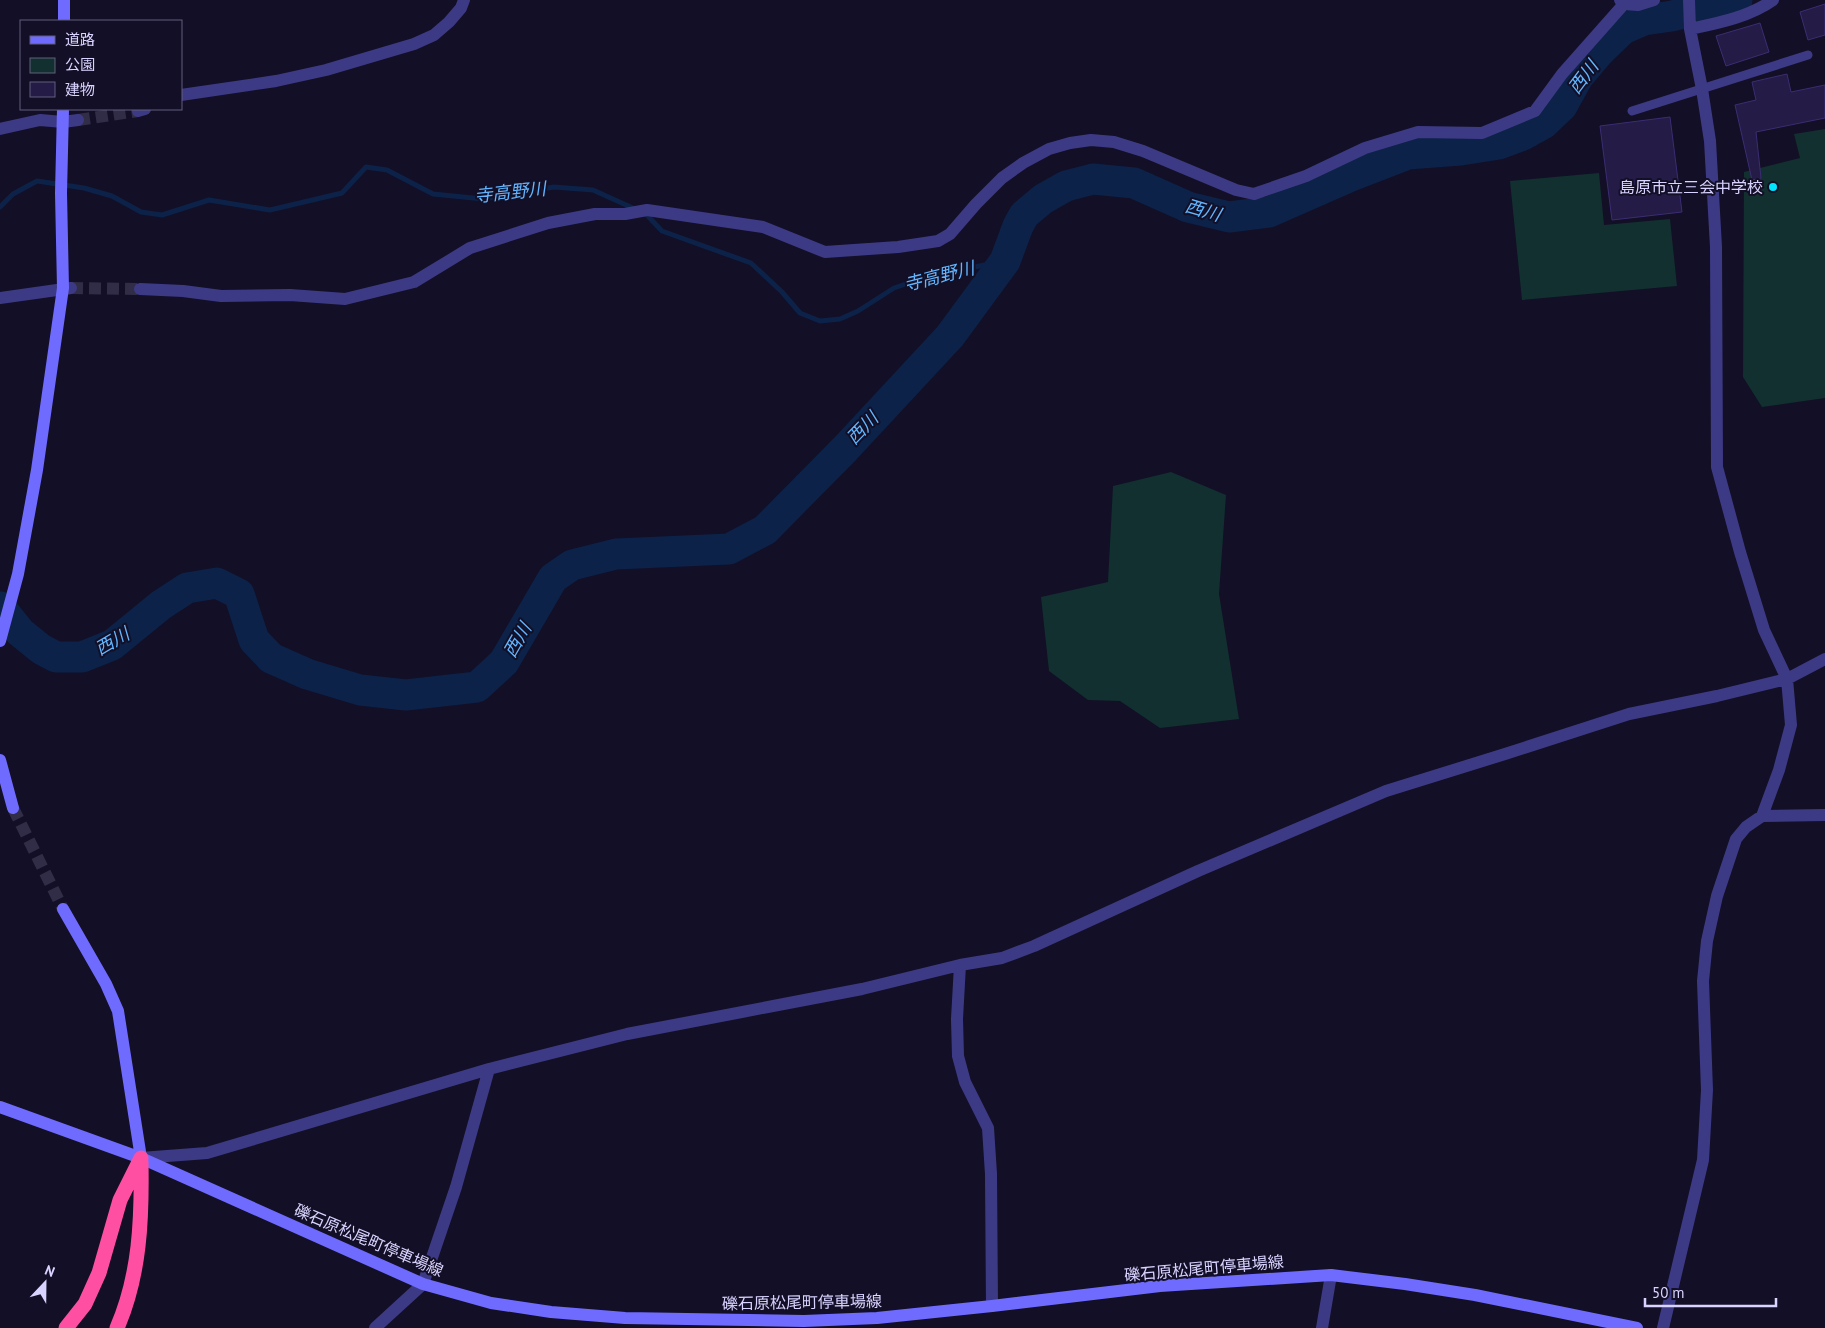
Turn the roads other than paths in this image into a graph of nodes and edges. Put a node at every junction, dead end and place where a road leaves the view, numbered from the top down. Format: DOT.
graph roads {
  1 [pos="64,0"];
  2 [pos="464,0"];
  3 [pos="1654,0"];
  4 [pos="1688,0"];
  5 [pos="1773,0"];
  6 [pos="1622,2"];
  7 [pos="64,20"];
  8 [pos="1689,24"];
  9 [pos="1808,55"];
  10 [pos="1702,89"];
  11 [pos="182,95"];
  12 [pos="1632,111"];
  13 [pos="63,115"];
  14 [pos="78,120"];
  15 [pos="0,129"];
  16 [pos="67,288"];
  17 [pos="140,289"];
  18 [pos="0,298"];
  19 [pos="0,641"];
  20 [pos="1825,659"];
  21 [pos="1787,679"];
  22 [pos="0,760"];
  23 [pos="13,808"];
  24 [pos="1825,815"];
  25 [pos="1762,816"];
  26 [pos="62,908"];
  27 [pos="960,965"];
  28 [pos="489,1069"];
  29 [pos="0,1107"];
  30 [pos="141,1158"];
  31 [pos="1331,1275"];
  32 [pos="423,1284"];
  33 [pos="992,1306"];
  34 [pos="1583,1322"];
  35 [pos="66,1328"];
  36 [pos="117,1328"];
  37 [pos="375,1328"];
  38 [pos="1322,1328"];
  39 [pos="1637,1328"];
  40 [pos="1663,1328"];
  1 -- 7 [label="main road"];
  2 -- 11 [label="street"];
  3 -- 6 [label="street"];
  4 -- 8 [label="street"];
  5 -- 8 [label="street"];
  6 -- 17 [label="street"];
  8 -- 10 [label="street"];
  9 -- 10 [label="lane"];
  10 -- 12 [label="lane"];
  10 -- 21 [label="street"];
  13 -- 14 [label="street"];
  13 -- 15 [label="street"];
  13 -- 16 [label="main road"];
  16 -- 18 [label="street"];
  16 -- 19 [label="main road"];
  20 -- 21 [label="street"];
  21 -- 25 [label="street"];
  21 -- 27 [label="street"];
  22 -- 23 [label="main road"];
  24 -- 25 [label="street"];
  25 -- 40 [label="street"];
  26 -- 30 [label="main road"];
  27 -- 28 [label="street"];
  27 -- 33 [label="street"];
  28 -- 30 [label="street"];
  28 -- 32 [label="street"];
  29 -- 30 [label="main road, 礫石原松尾町停車場線"];
  30 -- 32 [label="main road, 礫石原松尾町停車場線"];
  30 -- 35 [label="highway"];
  30 -- 36 [label="highway"];
  31 -- 33 [label="main road, 礫石原松尾町停車場線"];
  31 -- 34 [label="main road, 礫石原松尾町停車場線"];
  31 -- 38 [label="street"];
  32 -- 33 [label="main road, 礫石原松尾町停車場線"];
  32 -- 37 [label="street"];
  34 -- 39 [label="main road, 礫石原松尾町停車場線"];
}
